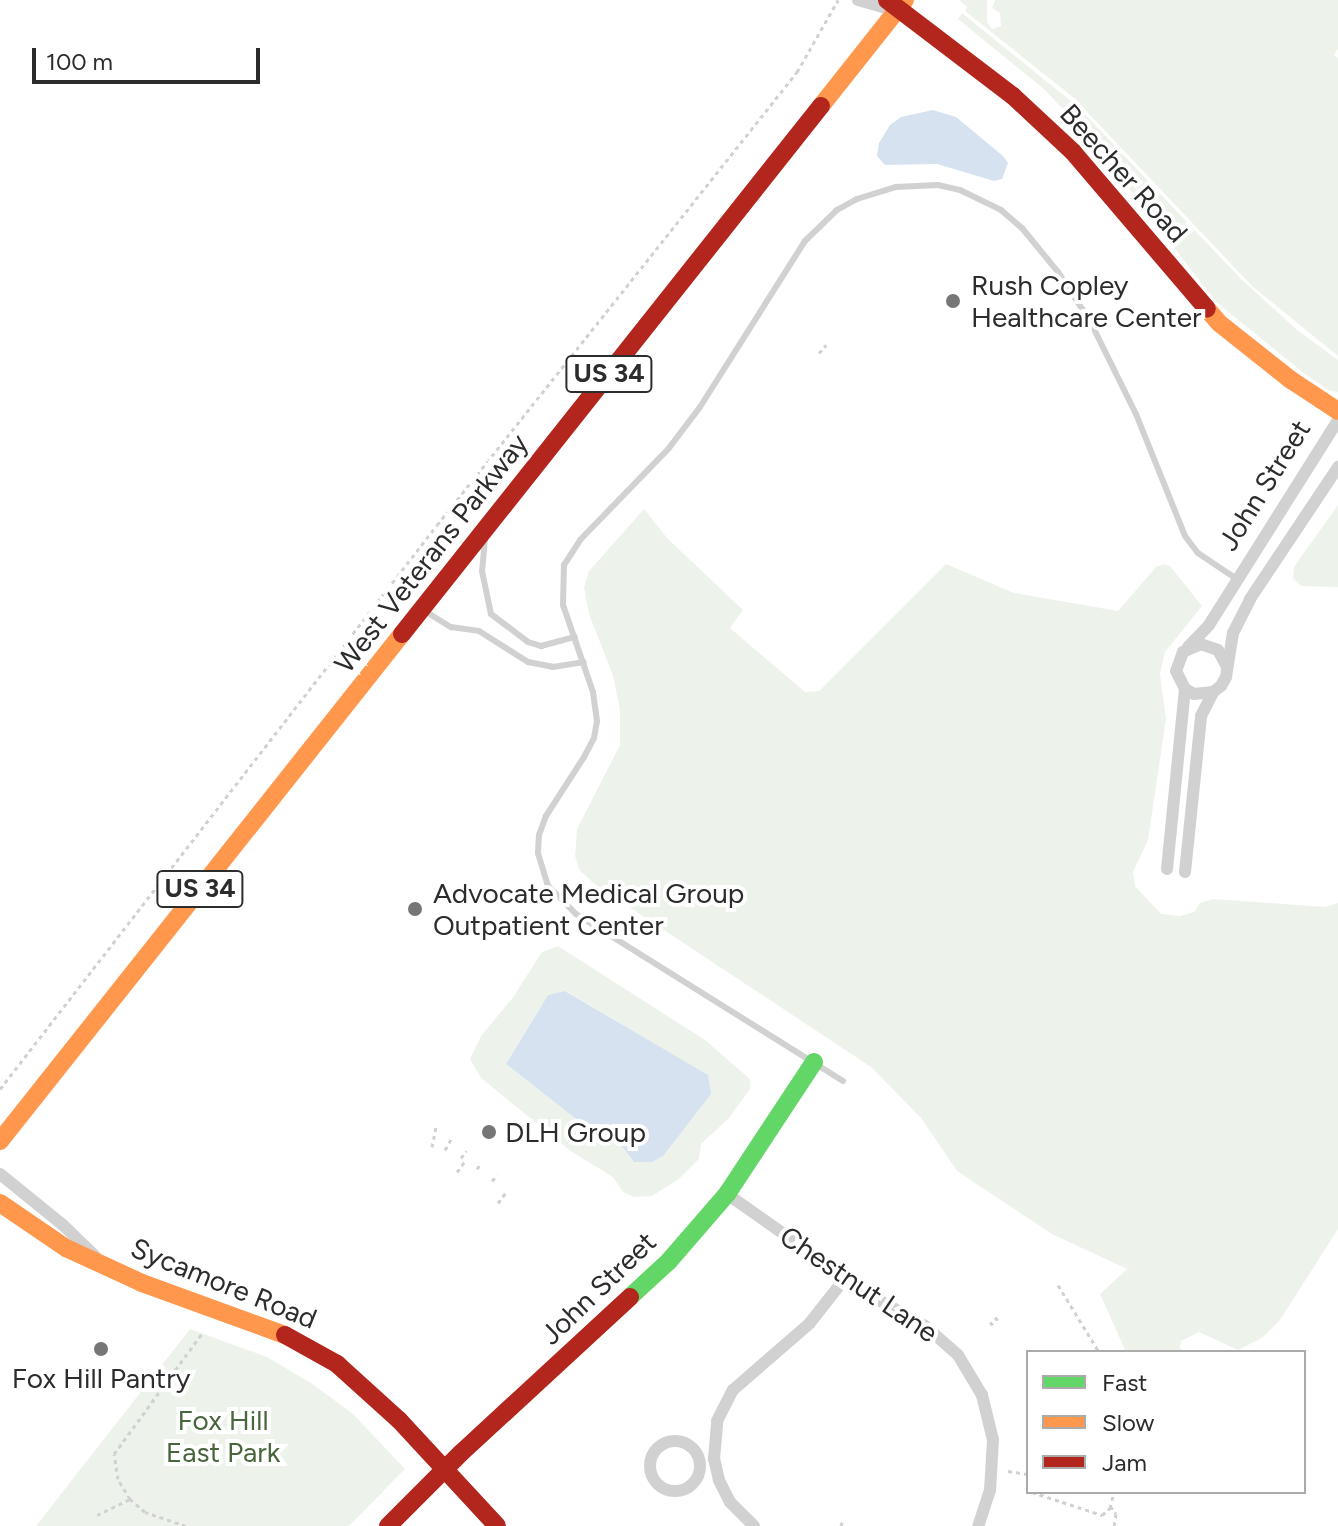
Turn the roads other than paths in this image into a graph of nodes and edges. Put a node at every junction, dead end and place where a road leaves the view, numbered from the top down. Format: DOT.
graph roads {
  1 [pos="858,0"];
  2 [pos="896,4"];
  3 [pos="1338,411"];
  4 [pos="1338,420"];
  5 [pos="1338,467"];
  6 [pos="486,529"];
  7 [pos="1238,580"];
  8 [pos="1255,591"];
  9 [pos="422,609"];
  10 [pos="575,637"];
  11 [pos="1183,652"];
  12 [pos="584,662"];
  13 [pos="1227,667"];
  14 [pos="1185,689"];
  15 [pos="1213,692"];
  16 [pos="1167,869"];
  17 [pos="1185,872"];
  18 [pos="814,1062"];
  19 [pos="843,1081"];
  20 [pos="0,1141"];
  21 [pos="0,1174"];
  22 [pos="727,1194"];
  23 [pos="0,1203"];
  24 [pos="100,1262"];
  25 [pos="846,1277"];
  26 [pos="714,1459"];
  27 [pos="700,1461"];
  28 [pos="443,1469"];
  29 [pos="388,1526"];
  30 [pos="497,1526"];
  31 [pos="754,1526"];
  32 [pos="978,1526"];
  1 -- 2 [label="street, Beecher Road"];
  2 -- 3 [label="street, Beecher Road"];
  2 -- 6 [label="street, West Veterans Parkway / US 34"];
  4 -- 7 [label="street, John Street"];
  5 -- 8 [label="street, John Street"];
  6 -- 9 [label="street, West Veterans Parkway / US 34"];
  6 -- 10 [label="lane"];
  7 -- 8 [label="street, John Street"];
  7 -- 10 [label="lane"];
  7 -- 11 [label="street, John Street"];
  8 -- 13 [label="street, John Street"];
  9 -- 12 [label="lane"];
  9 -- 20 [label="street, West Veterans Parkway / US 34"];
  10 -- 12 [label="lane"];
  11 -- 13 [label="street"];
  11 -- 14 [label="street"];
  12 -- 18 [label="lane"];
  13 -- 15 [label="street"];
  14 -- 15 [label="street"];
  14 -- 16 [label="street"];
  15 -- 17 [label="street"];
  18 -- 19 [label="lane"];
  18 -- 22 [label="street, John Street"];
  21 -- 24 [label="street, Sycamore Road"];
  22 -- 25 [label="street, Chestnut Lane"];
  22 -- 28 [label="street, John Street"];
  23 -- 24 [label="street, Sycamore Road"];
  24 -- 28 [label="street, Sycamore Road"];
  25 -- 26 [label="street"];
  25 -- 32 [label="street, Chestnut Lane"];
  26 -- 27 [label="street"];
  26 -- 31 [label="street"];
  27 -- 27 [label="street"];
  28 -- 29 [label="street, John Street"];
  28 -- 30 [label="street, Sycamore Road"];
}
